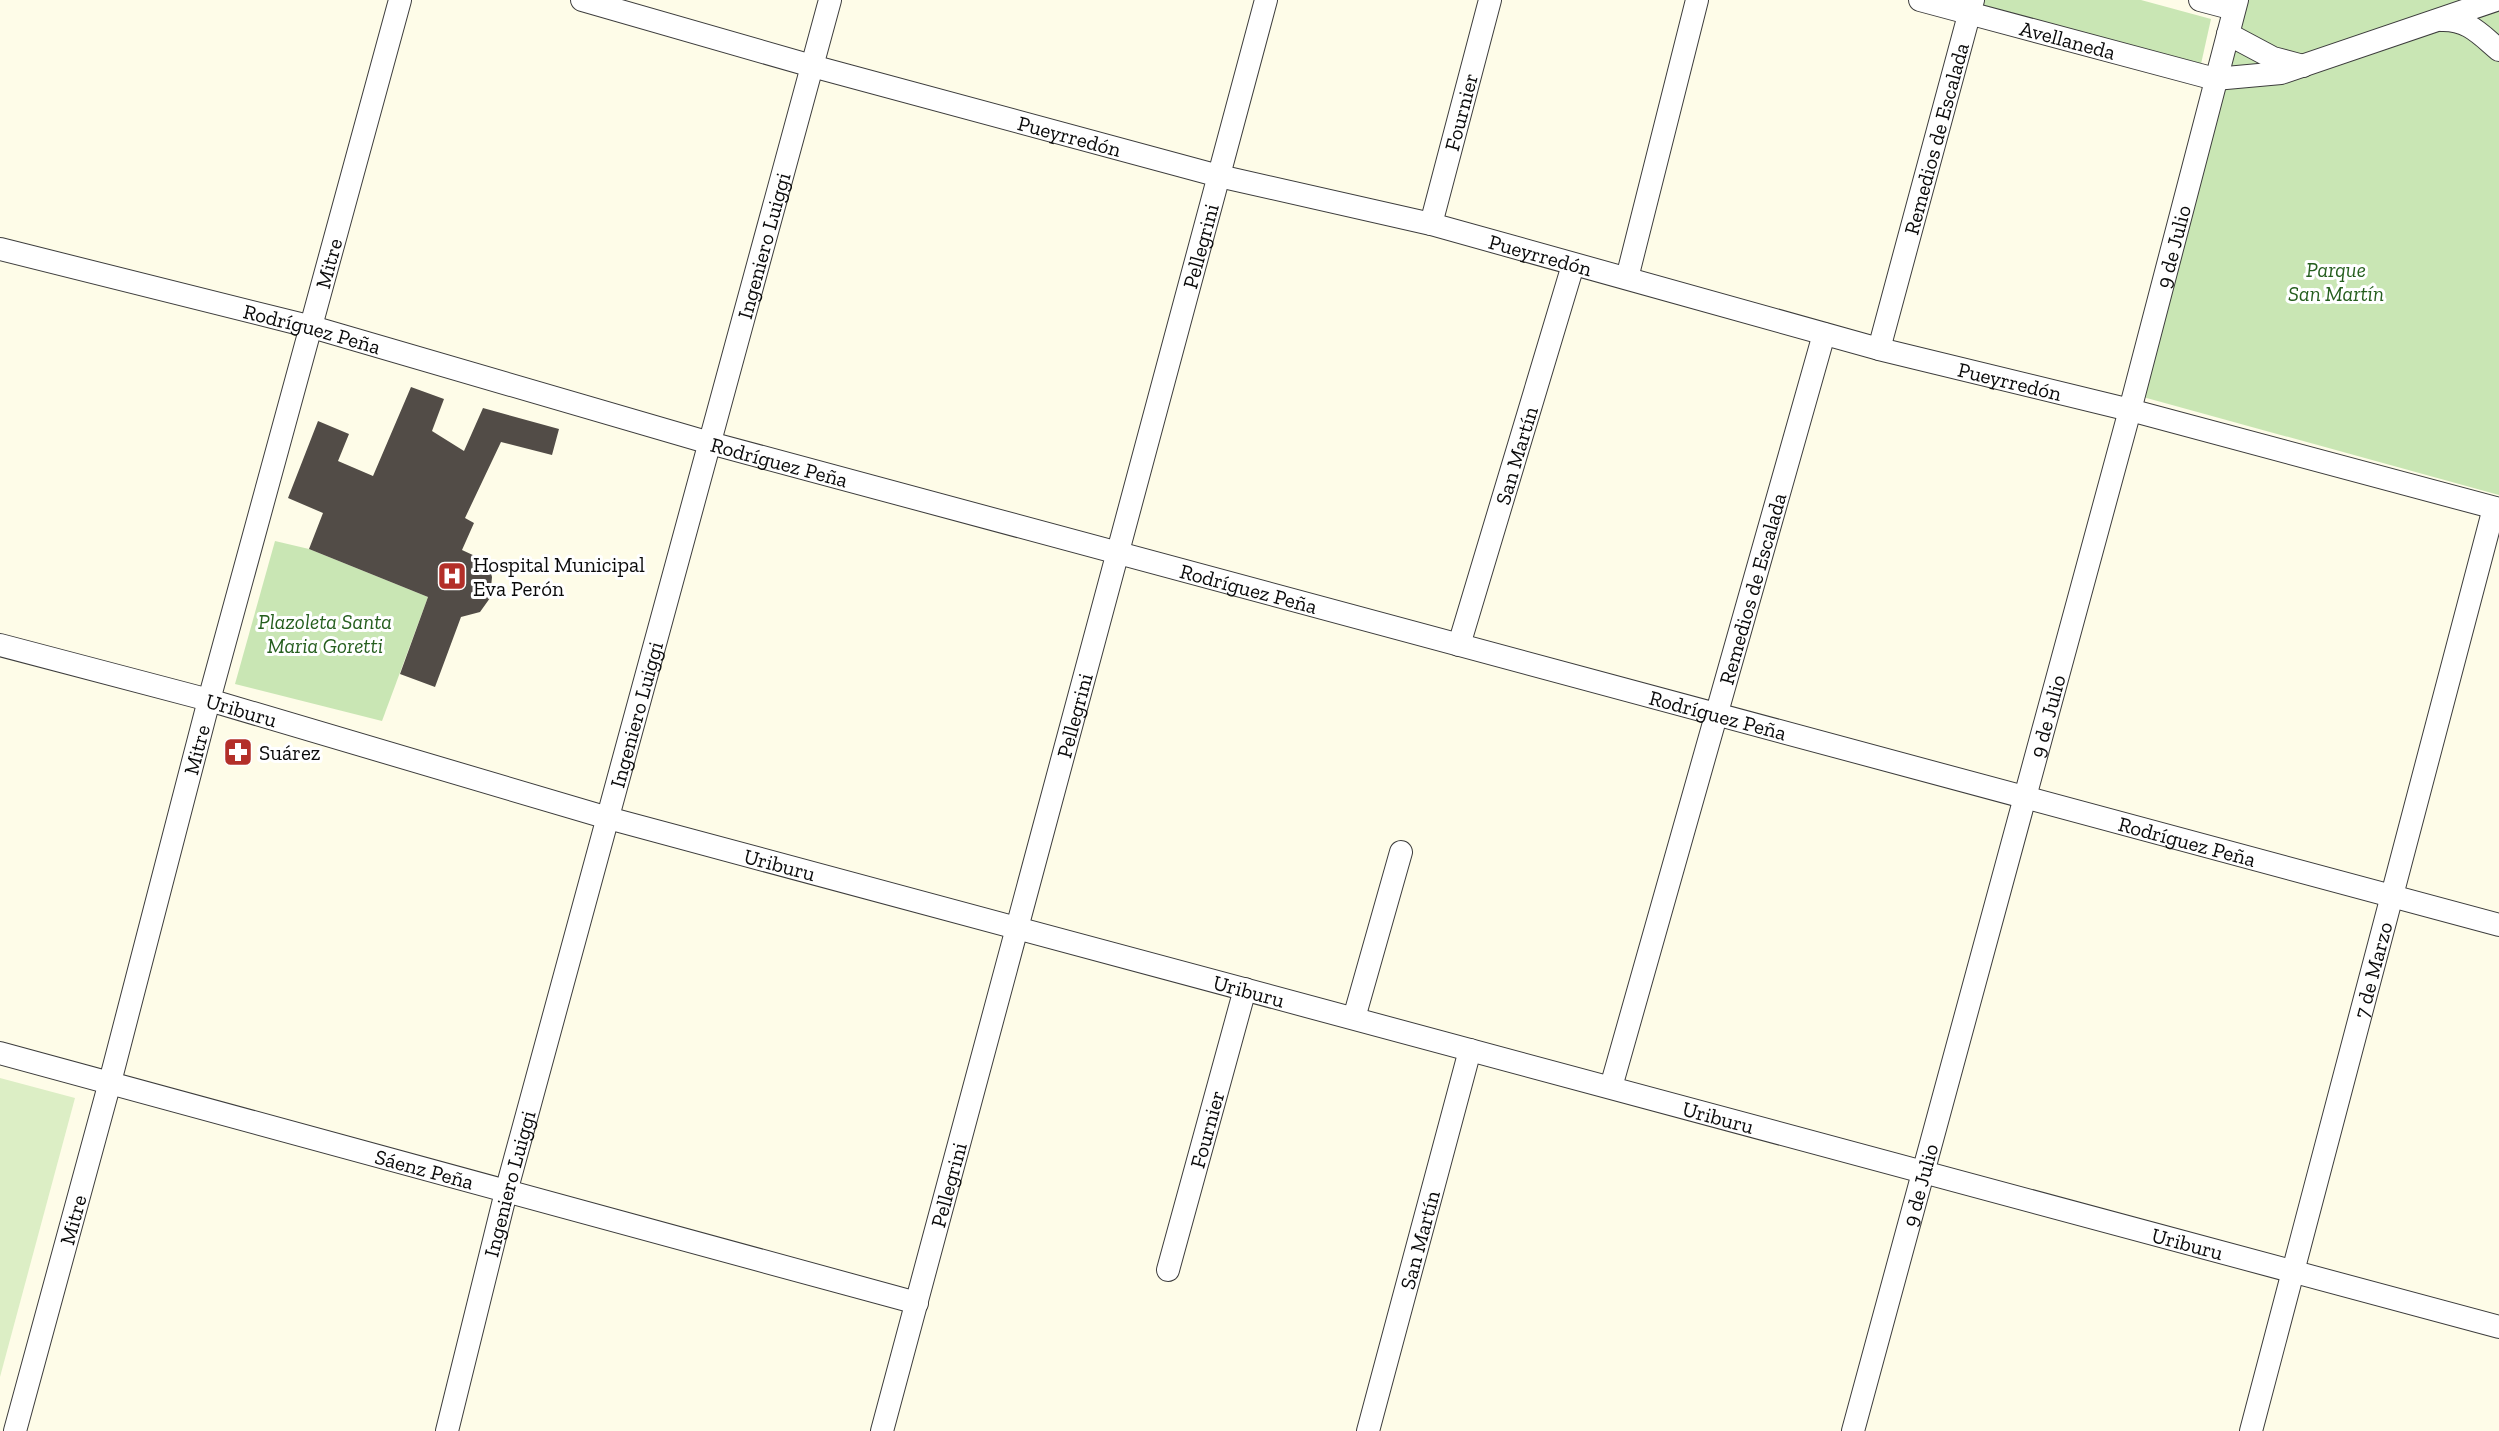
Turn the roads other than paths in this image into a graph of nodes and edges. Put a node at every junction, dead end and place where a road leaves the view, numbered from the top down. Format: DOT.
graph roads {
  1 [pos="400,0"];
  2 [pos="582,0"];
  3 [pos="830,0"];
  4 [pos="1266,0"];
  5 [pos="1490,0"];
  6 [pos="1697,0"];
  7 [pos="1920,0"];
  8 [pos="2200,0"];
  9 [pos="2496,0"];
  10 [pos="2235,5"];
  11 [pos="1971,6"];
  12 [pos="2434,20"];
  13 [pos="2228,34"];
  14 [pos="2499,50"];
  15 [pos="812,66"];
  16 [pos="2304,67"];
  17 [pos="2215,79"];
  18 [pos="1219,176"];
  19 [pos="1431,224"];
  20 [pos="0,249"];
  21 [pos="1573,265"];
  22 [pos="1627,278"];
  23 [pos="312,327"];
  24 [pos="1824,334"];
  25 [pos="1879,349"];
  26 [pos="2130,410"];
  27 [pos="710,443"];
  28 [pos="2497,508"];
  29 [pos="1118,553"];
  30 [pos="0,645"];
  31 [pos="1459,645"];
  32 [pos="209,700"];
  33 [pos="1716,714"];
  34 [pos="2024,797"];
  35 [pos="608,818"];
  36 [pos="1401,852"];
  37 [pos="2391,896"];
  38 [pos="2499,925"];
  39 [pos="1017,928"];
  40 [pos="1245,989"];
  41 [pos="1354,1018"];
  42 [pos="1470,1050"];
  43 [pos="0,1053"];
  44 [pos="110,1082"];
  45 [pos="1611,1088"];
  46 [pos="1924,1172"];
  47 [pos="506,1192"];
  48 [pos="1168,1270"];
  49 [pos="2293,1271"];
  50 [pos="916,1303"];
  51 [pos="2499,1327"];
  52 [pos="15,1431"];
  53 [pos="447,1431"];
  54 [pos="882,1431"];
  55 [pos="1368,1431"];
  56 [pos="1853,1431"];
  57 [pos="2252,1431"];
  1 -- 23 [label="street, Mitre"];
  2 -- 15 [label="street, Pueyrredón"];
  3 -- 15 [label="street, Ingeniero Luiggi"];
  4 -- 18 [label="street, Pellegrini"];
  5 -- 19 [label="street, Fournier"];
  6 -- 22 [label="street"];
  7 -- 11 [label="street, Avellaneda"];
  8 -- 10 [label="street"];
  9 -- 12 [label="street, Avellaneda"];
  10 -- 13 [label="street, 9 de Julio"];
  11 -- 17 [label="street, Avellaneda"];
  11 -- 25 [label="street, Remedios de Escalada"];
  12 -- 14 [label="street"];
  12 -- 16 [label="street, Avellaneda"];
  13 -- 16 [label="street"];
  13 -- 17 [label="street, 9 de Julio"];
  15 -- 18 [label="street, Pueyrredón"];
  15 -- 27 [label="street, Ingeniero Luiggi"];
  16 -- 17 [label="street, Avellaneda"];
  17 -- 26 [label="street, 9 de Julio"];
  18 -- 19 [label="street, Pueyrredón"];
  18 -- 29 [label="street, Pellegrini"];
  19 -- 21 [label="street, Pueyrredón"];
  20 -- 23 [label="street, Rodríguez Peña"];
  21 -- 22 [label="street, Pueyrredón"];
  21 -- 31 [label="street, San Martín"];
  22 -- 24 [label="street, Pueyrredón"];
  23 -- 27 [label="street, Rodríguez Peña"];
  23 -- 32 [label="street, Mitre"];
  24 -- 25 [label="street, Pueyrredón"];
  24 -- 33 [label="street, Remedios de Escalada"];
  25 -- 26 [label="street, Pueyrredón"];
  26 -- 28 [label="street, Pueyrredón"];
  26 -- 34 [label="street, 9 de Julio"];
  27 -- 29 [label="street, Rodríguez Peña"];
  27 -- 35 [label="street, Ingeniero Luiggi"];
  28 -- 37 [label="street, 7 de Marzo"];
  29 -- 31 [label="street, Rodríguez Peña"];
  29 -- 39 [label="street, Pellegrini"];
  30 -- 32 [label="street, Uriburu"];
  31 -- 33 [label="street, Rodríguez Peña"];
  32 -- 35 [label="street, Uriburu"];
  32 -- 44 [label="street, Mitre"];
  33 -- 34 [label="street, Rodríguez Peña"];
  33 -- 45 [label="street, Remedios de Escalada"];
  34 -- 37 [label="street, Rodríguez Peña"];
  34 -- 46 [label="street, 9 de Julio"];
  35 -- 39 [label="street, Uriburu"];
  35 -- 47 [label="street, Ingeniero Luiggi"];
  36 -- 41 [label="street"];
  37 -- 38 [label="street, Rodríguez Peña"];
  37 -- 49 [label="street, 7 de Marzo"];
  39 -- 40 [label="street, Uriburu"];
  39 -- 50 [label="street, Pellegrini"];
  40 -- 41 [label="street, Uriburu"];
  40 -- 48 [label="street, Fournier"];
  41 -- 42 [label="street, Uriburu"];
  42 -- 45 [label="street, Uriburu"];
  42 -- 55 [label="street, San Martín"];
  43 -- 44 [label="street, Sáenz Peña"];
  44 -- 47 [label="street, Sáenz Peña"];
  44 -- 52 [label="street, Mitre"];
  45 -- 46 [label="street, Uriburu"];
  46 -- 49 [label="street, Uriburu"];
  46 -- 56 [label="street, 9 de Julio"];
  47 -- 50 [label="street, Sáenz Peña"];
  47 -- 53 [label="street, Ingeniero Luiggi"];
  49 -- 51 [label="street, Uriburu"];
  49 -- 57 [label="street, 7 de Marzo"];
  50 -- 54 [label="street, Pellegrini"];
}
